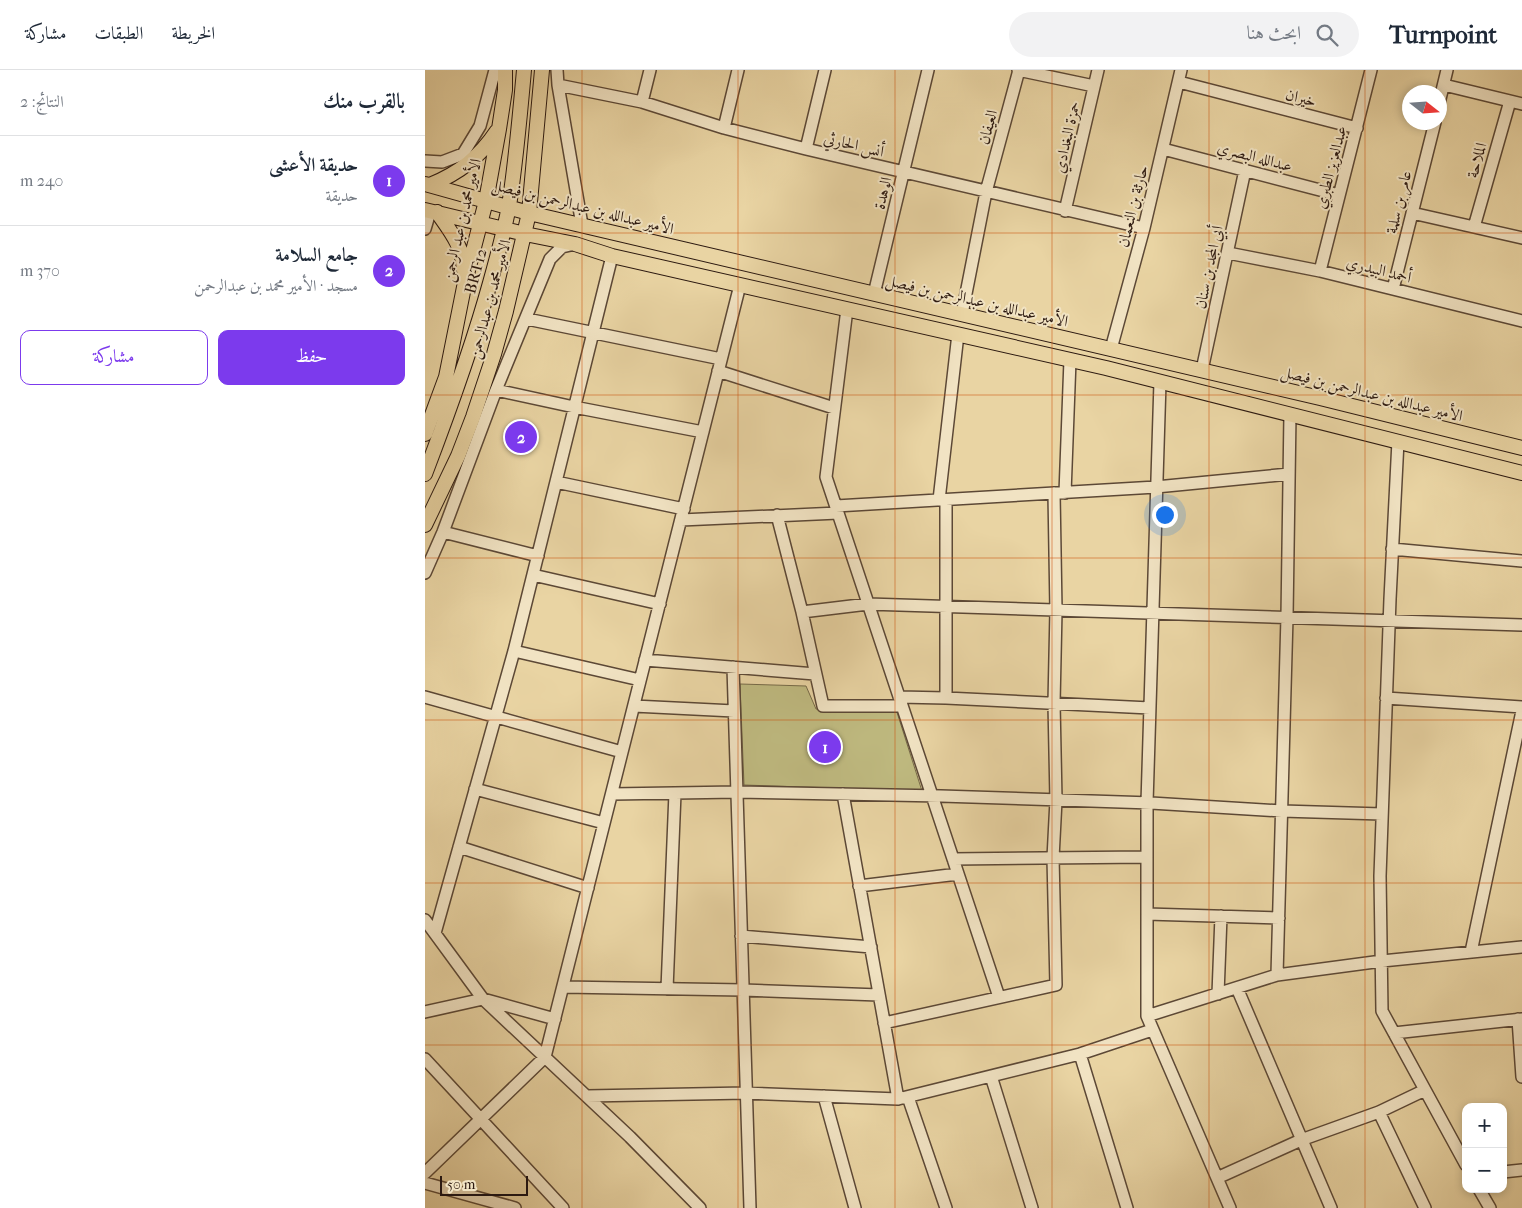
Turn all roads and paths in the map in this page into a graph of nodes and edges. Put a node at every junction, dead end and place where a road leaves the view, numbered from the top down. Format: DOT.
graph roads {
  1 [pos="495,70"];
  2 [pos="505,70"];
  3 [pos="524,70"];
  4 [pos="542,70"];
  5 [pos="557,70"];
  6 [pos="650,70"];
  7 [pos="738,70"];
  8 [pos="825,70"];
  9 [pos="928,70"];
  10 [pos="1018,70"];
  11 [pos="1098,70"];
  12 [pos="1181,70"];
  13 [pos="1371,70"];
  14 [pos="1447,70"];
  15 [pos="1179,82"];
  16 [pos="558,85"];
  17 [pos="1444,85"];
  18 [pos="1094,86"];
  19 [pos="1447,86"];
  20 [pos="1510,101"];
  21 [pos="642,102"];
  22 [pos="1522,104"];
  23 [pos="724,128"];
  24 [pos="1357,128"];
  25 [pos="499,129"];
  26 [pos="1433,130"];
  27 [pos="806,149"];
  28 [pos="1163,149"];
  29 [pos="425,161"];
  30 [pos="1245,170"];
  31 [pos="903,172"];
  32 [pos="427,185"];
  33 [pos="986,192"];
  34 [pos="1339,196"];
  35 [pos="486,201"];
  36 [pos="509,207"];
  37 [pos="430,211"];
  38 [pos="1065,211"];
  39 [pos="1412,212"];
  40 [pos="529,213"];
  41 [pos="480,223"];
  42 [pos="582,225"];
  43 [pos="1473,227"];
  44 [pos="425,228"];
  45 [pos="1144,228"];
  46 [pos="503,229"];
  47 [pos="525,234"];
  48 [pos="1522,238"];
  49 [pos="575,244"];
  50 [pos="1228,253"];
  51 [pos="612,256"];
  52 [pos="1319,271"];
  53 [pos="465,282"];
  54 [pos="740,285"];
  55 [pos="1393,289"];
  56 [pos="874,294"];
  57 [pos="847,309"];
  58 [pos="962,314"];
  59 [pos="527,319"];
  60 [pos="1522,321"];
  61 [pos="593,334"];
  62 [pos="958,334"];
  63 [pos="1111,349"];
  64 [pos="1070,360"];
  65 [pos="490,365"];
  66 [pos="720,365"];
  67 [pos="1203,370"];
  68 [pos="1160,382"];
  69 [pos="494,396"];
  70 [pos="575,407"];
  71 [pos="834,408"];
  72 [pos="1290,414"];
  73 [pos="473,416"];
  74 [pos="703,432"];
  75 [pos="425,434"];
  76 [pos="1398,441"];
  77 [pos="1522,448"];
  78 [pos="1522,473"];
  79 [pos="425,474"];
  80 [pos="1289,474"];
  81 [pos="556,482"];
  82 [pos="1156,487"];
  83 [pos="1060,493"];
  84 [pos="943,500"];
  85 [pos="837,509"];
  86 [pos="682,514"];
  87 [pos="777,515"];
  88 [pos="425,525"];
  89 [pos="443,532"];
  90 [pos="1393,549"];
  91 [pos="537,556"];
  92 [pos="1522,561"];
  93 [pos="425,573"];
  94 [pos="533,575"];
  95 [pos="659,604"];
  96 [pos="868,604"];
  97 [pos="946,607"];
  98 [pos="1056,610"];
  99 [pos="802,612"];
  100 [pos="1153,613"];
  101 [pos="1287,617"];
  102 [pos="1389,620"];
  103 [pos="1522,625"];
  104 [pos="514,651"];
  105 [pos="645,660"];
  106 [pos="733,667"];
  107 [pos="815,674"];
  108 [pos="640,680"];
  109 [pos="425,696"];
  110 [pos="946,698"];
  111 [pos="1386,698"];
  112 [pos="901,701"];
  113 [pos="1054,703"];
  114 [pos="634,706"];
  115 [pos="1150,708"];
  116 [pos="1522,709"];
  117 [pos="734,712"];
  118 [pos="496,716"];
  119 [pos="622,752"];
  120 [pos="1517,762"];
  121 [pos="475,789"];
  122 [pos="737,792"];
  123 [pos="675,793"];
  124 [pos="612,794"];
  125 [pos="843,794"];
  126 [pos="932,796"];
  127 [pos="1056,800"];
  128 [pos="1147,803"];
  129 [pos="1282,811"];
  130 [pos="1382,814"];
  131 [pos="604,823"];
  132 [pos="459,847"];
  133 [pos="1147,857"];
  134 [pos="1053,858"];
  135 [pos="953,859"];
  136 [pos="958,874"];
  137 [pos="859,886"];
  138 [pos="588,888"];
  139 [pos="1147,914"];
  140 [pos="1221,916"];
  141 [pos="1279,918"];
  142 [pos="425,920"];
  143 [pos="435,933"];
  144 [pos="741,936"];
  145 [pos="871,947"];
  146 [pos="1522,947"];
  147 [pos="1471,952"];
  148 [pos="1381,962"];
  149 [pos="1277,975"];
  150 [pos="563,988"];
  151 [pos="1237,988"];
  152 [pos="667,989"];
  153 [pos="743,990"];
  154 [pos="879,994"];
  155 [pos="1218,994"];
  156 [pos="999,997"];
  157 [pos="483,999"];
  158 [pos="425,1012"];
  159 [pos="1147,1016"];
  160 [pos="555,1019"];
  161 [pos="1520,1019"];
  162 [pos="884,1022"];
  163 [pos="1152,1030"];
  164 [pos="1395,1033"];
  165 [pos="1080,1054"];
  166 [pos="545,1058"];
  167 [pos="426,1061"];
  168 [pos="991,1076"];
  169 [pos="1522,1077"];
  170 [pos="1425,1090"];
  171 [pos="746,1093"];
  172 [pos="587,1096"];
  173 [pos="824,1096"];
  174 [pos="903,1098"];
  175 [pos="1379,1112"];
  176 [pos="481,1119"];
  177 [pos="1301,1140"];
  178 [pos="1462,1159"];
  179 [pos="1522,1170"];
  180 [pos="1507,1172"];
  181 [pos="425,1173"];
  182 [pos="1217,1178"];
  183 [pos="425,1183"];
  184 [pos="1481,1193"];
  185 [pos="515,1208"];
  186 [pos="563,1208"];
  187 [pos="700,1208"];
  188 [pos="750,1208"];
  189 [pos="855,1208"];
  190 [pos="945,1208"];
  191 [pos="1032,1208"];
  192 [pos="1127,1208"];
  193 [pos="1230,1208"];
  194 [pos="1331,1208"];
  195 [pos="1425,1208"];
  196 [pos="1489,1208"];
  1 -- 29 [label="street"];
  2 -- 25 [label="main road, الأمير محمد بن عبد الرحمن"];
  3 -- 36 [label="main road, BRT12"];
  4 -- 40 [label="main road, الأمير محمد بن عبدالرحمن"];
  5 -- 16 [label="street"];
  6 -- 21 [label="street"];
  7 -- 23 [label="street"];
  8 -- 27 [label="street"];
  9 -- 31 [label="street, الوهدة"];
  10 -- 18 [label="street"];
  10 -- 33 [label="street, العيفان"];
  11 -- 18 [label="street, حمزة البغدادي"];
  12 -- 15 [label="street, حارثة بن النعمان"];
  13 -- 24 [label="street, عبدالعزيز الطبري"];
  14 -- 17 [label="street"];
  15 -- 24 [label="street, خيران"];
  15 -- 28 [label="street, حارثة بن النعمان"];
  16 -- 21 [label="street, أنس الحارثي"];
  16 -- 42 [label="street"];
  18 -- 38 [label="street, حمزة البغدادي"];
  19 -- 20 [label="street"];
  20 -- 22 [label="street"];
  20 -- 43 [label="street, الملاحة"];
  21 -- 23 [label="street, أنس الحارثي"];
  23 -- 27 [label="street, أنس الحارثي"];
  24 -- 34 [label="street, عبدالعزيز الطبري"];
  25 -- 32 [label="main road"];
  25 -- 35 [label="main road, الأمير محمد بن عبد الرحمن"];
  26 -- 39 [label="street, عامر بن سلمة"];
  27 -- 31 [label="street, أنس الحارثي"];
  28 -- 30 [label="street, عبدالله البصري"];
  28 -- 45 [label="street, حارثة بن النعمان"];
  30 -- 34 [label="street, عبدالله البصري"];
  30 -- 50 [label="street, أبي المجد بن سنان"];
  31 -- 33 [label="street, أنس الحارثي"];
  31 -- 56 [label="street, الوهدة"];
  32 -- 35 [label="main road, الأمير عبدالله بن عبدالرحمن بن فيصل"];
  33 -- 38 [label="street, أنس الحارثي"];
  33 -- 58 [label="street, العيفان"];
  34 -- 52 [label="street, عبدالعزيز الطبري"];
  35 -- 36 [label="main road, الأمير عبدالله بن عبدالرحمن بن فيصل"];
  35 -- 41 [label="main road, الأمير محمد بن عبد الرحمن"];
  36 -- 40 [label="main road, الأمير عبدالله بن عبدالرحمن بن فيصل"];
  36 -- 46 [label="main road, BRT12"];
  37 -- 41 [label="main road"];
  37 -- 44 [label="street"];
  37 -- 53 [label="main road"];
  38 -- 45 [label="street, أنس الحارثي"];
  39 -- 43 [label="street"];
  39 -- 55 [label="street, عامر بن سلمة"];
  40 -- 42 [label="main road, الأمير عبدالله بن عبدالرحمن بن فيصل"];
  40 -- 47 [label="main road, الأمير محمد بن عبدالرحمن"];
  41 -- 46 [label="main road"];
  41 -- 53 [label="main road, الأمير محمد بن عبد الرحمن"];
  42 -- 56 [label="main road, الأمير عبدالله بن عبدالرحمن بن فيصل"];
  43 -- 48 [label="street"];
  45 -- 63 [label="street, حارثة بن النعمان"];
  46 -- 47 [label="main road"];
  46 -- 79 [label="main road, BRT12"];
  47 -- 49 [label="main road"];
  47 -- 65 [label="main road, الأمير محمد بن عبدالرحمن"];
  49 -- 51 [label="main road"];
  49 -- 59 [label="street"];
  50 -- 52 [label="street, أحمد البيدري"];
  50 -- 67 [label="street, أبي المجد بن سنان"];
  51 -- 54 [label="main road"];
  51 -- 61 [label="street"];
  52 -- 55 [label="street, أحمد البيدري"];
  53 -- 75 [label="main road, الأمير محمد بن عبد الرحمن"];
  54 -- 57 [label="main road"];
  54 -- 66 [label="street"];
  55 -- 60 [label="street, أحمد البيدري"];
  56 -- 58 [label="main road, الأمير عبدالله بن عبدالرحمن بن فيصل"];
  57 -- 62 [label="main road"];
  57 -- 71 [label="street"];
  58 -- 63 [label="main road, الأمير عبدالله بن عبدالرحمن بن فيصل"];
  59 -- 61 [label="street"];
  59 -- 69 [label="street"];
  61 -- 66 [label="street"];
  61 -- 70 [label="street"];
  62 -- 64 [label="main road"];
  62 -- 84 [label="street"];
  63 -- 67 [label="main road, الأمير عبدالله بن عبدالرحمن بن فيصل"];
  64 -- 68 [label="main road"];
  64 -- 83 [label="street"];
  65 -- 69 [label="street"];
  65 -- 73 [label="main road, الأمير محمد بن عبدالرحمن"];
  66 -- 71 [label="street"];
  66 -- 74 [label="street"];
  67 -- 77 [label="main road, الأمير عبدالله بن عبدالرحمن بن فيصل"];
  68 -- 72 [label="main road"];
  68 -- 82 [label="street"];
  69 -- 70 [label="street"];
  69 -- 73 [label="street"];
  69 -- 89 [label="street"];
  70 -- 74 [label="street"];
  70 -- 81 [label="street"];
  71 -- 85 [label="street"];
  72 -- 76 [label="main road"];
  72 -- 80 [label="street"];
  73 -- 88 [label="main road, الأمير محمد بن عبدالرحمن"];
  74 -- 86 [label="street"];
  76 -- 78 [label="main road"];
  76 -- 90 [label="street"];
  80 -- 82 [label="street"];
  80 -- 101 [label="street"];
  81 -- 86 [label="street"];
  81 -- 91 [label="street"];
  82 -- 83 [label="street"];
  82 -- 100 [label="street"];
  83 -- 84 [label="street"];
  83 -- 98 [label="street"];
  84 -- 85 [label="street"];
  84 -- 97 [label="street"];
  85 -- 87 [label="street"];
  85 -- 96 [label="street"];
  86 -- 87 [label="street"];
  86 -- 95 [label="street"];
  87 -- 99 [label="street"];
  89 -- 91 [label="street"];
  89 -- 93 [label="street"];
  90 -- 92 [label="street"];
  90 -- 102 [label="street"];
  91 -- 94 [label="street"];
  94 -- 95 [label="street"];
  94 -- 104 [label="street"];
  95 -- 105 [label="street"];
  96 -- 97 [label="street"];
  96 -- 99 [label="street"];
  96 -- 112 [label="street"];
  97 -- 98 [label="street"];
  97 -- 110 [label="street"];
  98 -- 100 [label="street"];
  98 -- 113 [label="street"];
  99 -- 107 [label="street"];
  100 -- 101 [label="street"];
  100 -- 115 [label="street"];
  101 -- 102 [label="street"];
  101 -- 129 [label="street"];
  102 -- 103 [label="street"];
  102 -- 111 [label="street"];
  104 -- 108 [label="street"];
  104 -- 118 [label="street"];
  105 -- 106 [label="street"];
  105 -- 108 [label="street"];
  106 -- 107 [label="street"];
  106 -- 117 [label="street"];
  107 -- 112 [label="street"];
  108 -- 114 [label="street"];
  109 -- 118 [label="street"];
  110 -- 112 [label="street"];
  110 -- 113 [label="street"];
  111 -- 116 [label="street"];
  111 -- 130 [label="street"];
  112 -- 126 [label="street"];
  113 -- 115 [label="street"];
  113 -- 127 [label="street"];
  114 -- 117 [label="street"];
  114 -- 119 [label="street"];
  115 -- 128 [label="street"];
  116 -- 120 [label="street"];
  117 -- 122 [label="street"];
  118 -- 119 [label="street"];
  118 -- 121 [label="street"];
  119 -- 124 [label="street"];
  120 -- 147 [label="street"];
  121 -- 131 [label="street"];
  121 -- 132 [label="street"];
  122 -- 123 [label="street"];
  122 -- 125 [label="street"];
  122 -- 144 [label="street"];
  123 -- 124 [label="street"];
  123 -- 152 [label="street"];
  124 -- 131 [label="street"];
  125 -- 126 [label="street"];
  125 -- 137 [label="street"];
  126 -- 127 [label="street"];
  126 -- 135 [label="street"];
  127 -- 128 [label="street"];
  127 -- 134 [label="street"];
  128 -- 129 [label="street"];
  128 -- 133 [label="street"];
  129 -- 130 [label="street"];
  129 -- 141 [label="street"];
  130 -- 148 [label="street"];
  131 -- 138 [label="street"];
  132 -- 138 [label="street"];
  132 -- 143 [label="street"];
  133 -- 134 [label="street"];
  133 -- 139 [label="street"];
  134 -- 135 [label="street"];
  134 -- 156 [label="street"];
  135 -- 136 [label="street"];
  136 -- 137 [label="street"];
  136 -- 156 [label="street"];
  137 -- 145 [label="street"];
  138 -- 150 [label="street"];
  139 -- 140 [label="street"];
  139 -- 159 [label="street"];
  140 -- 141 [label="street"];
  140 -- 155 [label="street"];
  141 -- 149 [label="street"];
  142 -- 143 [label="street"];
  143 -- 157 [label="street"];
  144 -- 145 [label="street"];
  144 -- 153 [label="street"];
  145 -- 154 [label="street"];
  146 -- 147 [label="street"];
  147 -- 148 [label="street"];
  148 -- 149 [label="street"];
  148 -- 164 [label="street"];
  149 -- 151 [label="street"];
  150 -- 152 [label="street"];
  150 -- 160 [label="street"];
  151 -- 155 [label="street"];
  151 -- 177 [label="street"];
  152 -- 153 [label="street"];
  153 -- 154 [label="street"];
  153 -- 171 [label="street"];
  154 -- 162 [label="street"];
  155 -- 159 [label="street"];
  156 -- 162 [label="street"];
  157 -- 158 [label="street"];
  157 -- 160 [label="street"];
  157 -- 166 [label="street"];
  159 -- 163 [label="street"];
  160 -- 166 [label="street"];
  161 -- 164 [label="street"];
  161 -- 169 [label="street"];
  162 -- 174 [label="street"];
  163 -- 165 [label="street"];
  163 -- 182 [label="street"];
  164 -- 170 [label="street"];
  165 -- 168 [label="street"];
  165 -- 192 [label="street"];
  166 -- 172 [label="street"];
  166 -- 176 [label="street"];
  167 -- 176 [label="street"];
  168 -- 174 [label="street"];
  168 -- 191 [label="street"];
  170 -- 175 [label="street"];
  170 -- 178 [label="street"];
  171 -- 172 [label="street"];
  171 -- 173 [label="street"];
  171 -- 188 [label="street"];
  172 -- 187 [label="street"];
  173 -- 174 [label="street"];
  173 -- 189 [label="street"];
  174 -- 190 [label="street"];
  175 -- 177 [label="street"];
  175 -- 195 [label="street"];
  176 -- 181 [label="street"];
  176 -- 186 [label="street"];
  177 -- 182 [label="street"];
  177 -- 194 [label="street"];
  179 -- 180 [label="street"];
  182 -- 193 [label="street"];
  183 -- 185 [label="street"];
  184 -- 196 [label="street"];
}
